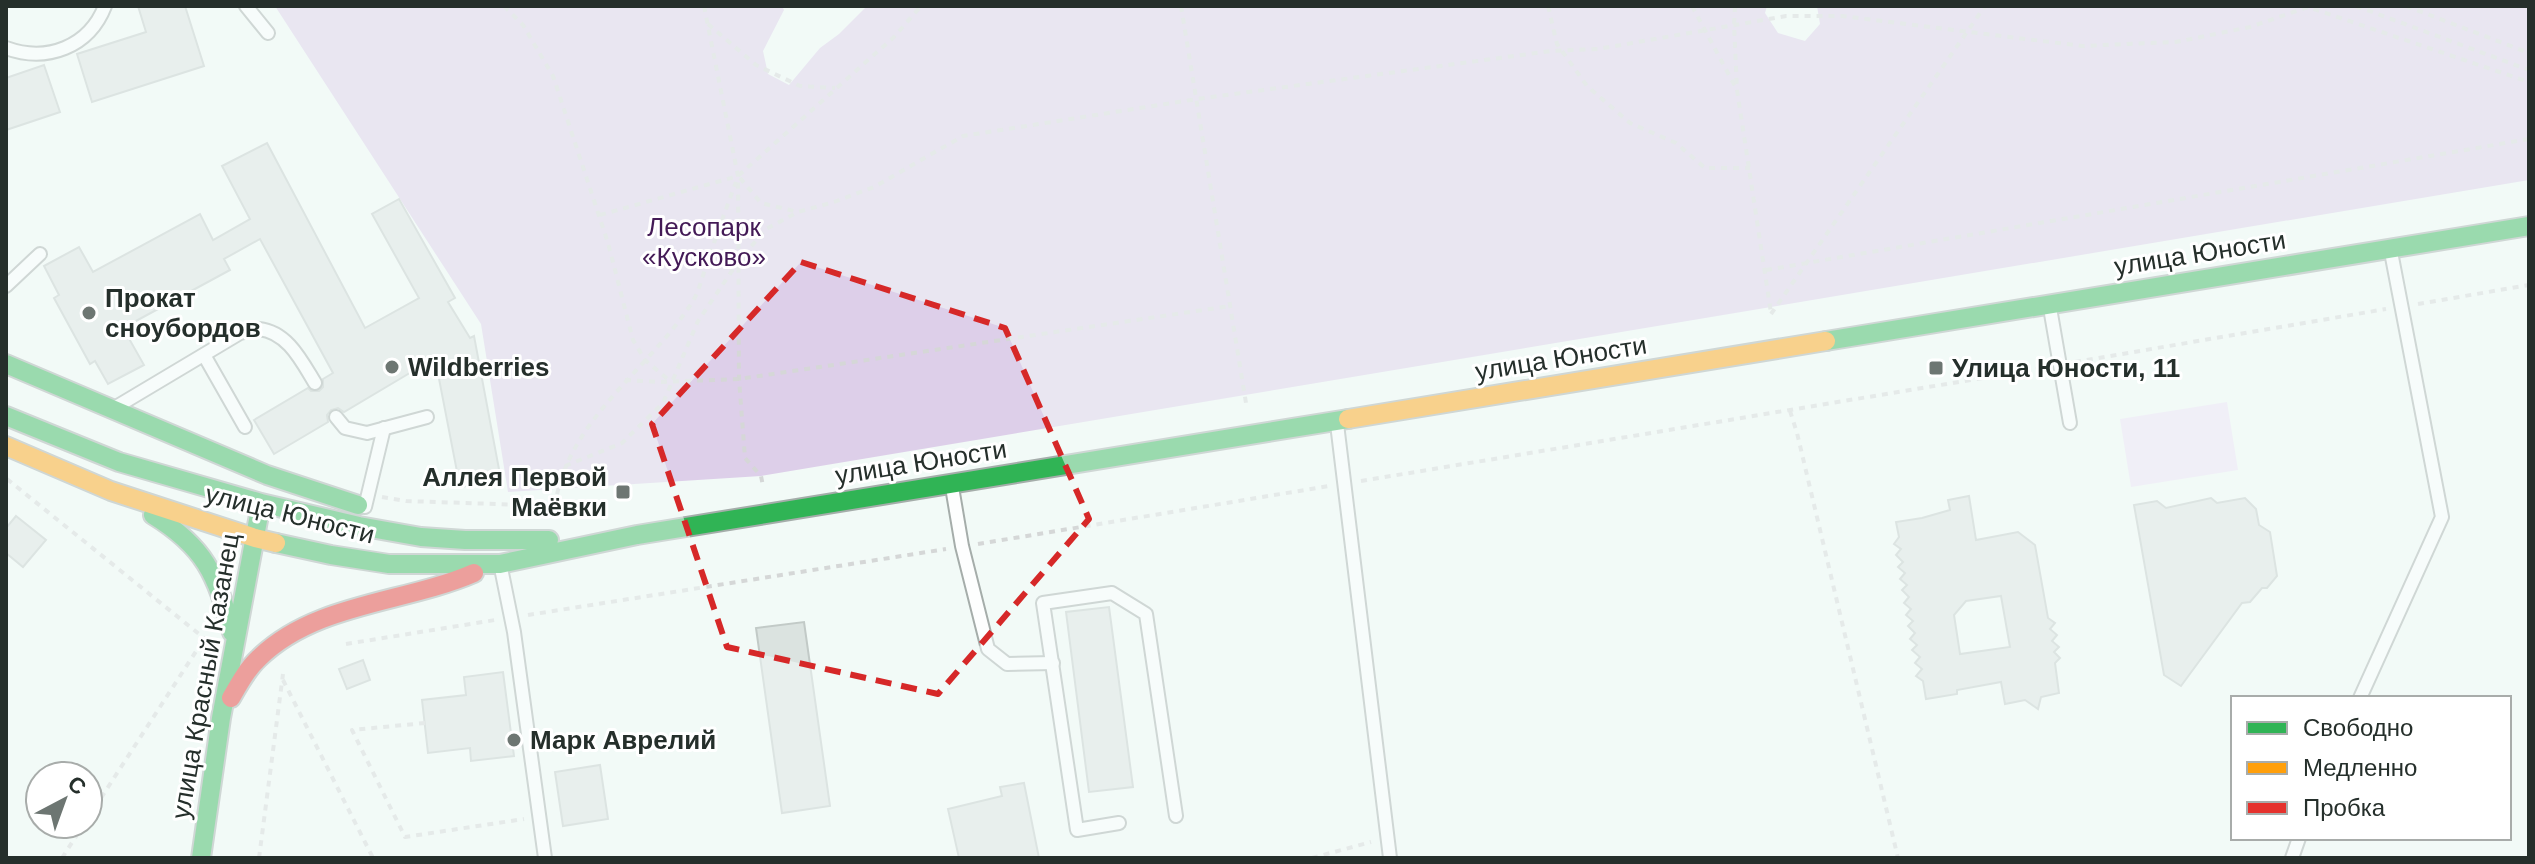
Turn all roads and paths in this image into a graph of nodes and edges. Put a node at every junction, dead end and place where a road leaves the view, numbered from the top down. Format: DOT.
graph roads {
  1 [pos="105,6"];
  2 [pos="246,6"];
  3 [pos="504,6"];
  4 [pos="704,6"];
  5 [pos="921,6"];
  6 [pos="1181,6"];
  7 [pos="1548,6"];
  8 [pos="1692,6"];
  9 [pos="1735,6"];
  10 [pos="1985,6"];
  11 [pos="2356,6"];
  12 [pos="2406,6"];
  13 [pos="706,22"];
  14 [pos="1734,25"];
  15 [pos="1706,31"];
  16 [pos="1966,31"];
  17 [pos="268,33"];
  18 [pos="6,48"];
  19 [pos="1561,50"];
  20 [pos="2529,53"];
  21 [pos="2529,70"];
  22 [pos="2529,82"];
  23 [pos="837,88"];
  24 [pos="1737,90"];
  25 [pos="1197,99"];
  26 [pos="2529,139"];
  27 [pos="1750,168"];
  28 [pos="738,176"];
  29 [pos="798,212"];
  30 [pos="599,215"];
  31 [pos="2529,226"];
  32 [pos="2391,248"];
  33 [pos="40,254"];
  34 [pos="738,262"];
  35 [pos="1807,263"];
  36 [pos="1766,270"];
  37 [pos="2529,285"];
  38 [pos="6,286"];
  39 [pos="2050,304"];
  40 [pos="1230,306"];
  41 [pos="2402,306"];
  42 [pos="204,355"];
  43 [pos="645,360"];
  44 [pos="6,364"];
  45 [pos="2060,365"];
  46 [pos="739,379"];
  47 [pos="625,380"];
  48 [pos="671,382"];
  49 [pos="315,383"];
  50 [pos="1246,403"];
  51 [pos="113,409"];
  52 [pos="6,416"];
  53 [pos="336,417"];
  54 [pos="427,417"];
  55 [pos="1337,421"];
  56 [pos="2070,423"];
  57 [pos="245,427"];
  58 [pos="384,428"];
  59 [pos="6,446"];
  60 [pos="565,466"];
  61 [pos="267,475"];
  62 [pos="6,479"];
  63 [pos="952,484"];
  64 [pos="763,486"];
  65 [pos="111,491"];
  66 [pos="261,503"];
  67 [pos="555,506"];
  68 [pos="377,510"];
  69 [pos="255,538"];
  70 [pos="465,540"];
  71 [pos="601,541"];
  72 [pos="496,564"];
  73 [pos="235,641"];
  74 [pos="1053,663"];
  75 [pos="282,678"];
  76 [pos="2361,696"];
  77 [pos="221,718"];
  78 [pos="425,723"];
  79 [pos="104,793"];
  80 [pos="1176,816"];
  81 [pos="539,817"];
  82 [pos="1119,823"];
  83 [pos="1388,837"];
  84 [pos="74,840"];
  85 [pos="62,858"];
  86 [pos="201,858"];
  87 [pos="373,858"];
  88 [pos="545,858"];
  89 [pos="1312,858"];
  90 [pos="1390,858"];
  91 [pos="1898,858"];
  1 -- 18 [label="lane"];
  2 -- 17 [label="lane"];
  3 -- 30 [label="path"];
  4 -- 13 [label="path"];
  5 -- 23 [label="path"];
  6 -- 25 [label="path"];
  7 -- 19 [label="path"];
  8 -- 15 [label="path"];
  9 -- 14 [label="path"];
  10 -- 16 [label="path"];
  11 -- 21 [label="path"];
  12 -- 20 [label="path"];
  13 -- 23 [label="path"];
  13 -- 28 [label="path"];
  14 -- 15 [label="path"];
  14 -- 16 [label="path"];
  14 -- 24 [label="path"];
  15 -- 19 [label="path"];
  15 -- 24 [label="path"];
  16 -- 22 [label="path"];
  16 -- 35 [label="path"];
  19 -- 25 [label="path"];
  19 -- 27 [label="path"];
  23 -- 28 [label="path"];
  24 -- 27 [label="path"];
  25 -- 29 [label="path"];
  25 -- 40 [label="path"];
  26 -- 35 [label="path"];
  27 -- 36 [label="path"];
  28 -- 29 [label="path"];
  28 -- 30 [label="path"];
  28 -- 34 [label="path"];
  28 -- 43 [label="path"];
  29 -- 34 [label="path"];
  30 -- 43 [label="path"];
  31 -- 32 [label="main road, улица Юности"];
  32 -- 39 [label="main road, улица Юности"];
  32 -- 41 [label="lane"];
  33 -- 38 [label="lane"];
  34 -- 46 [label="path"];
  34 -- 48 [label="path"];
  35 -- 36 [label="path"];
  35 -- 36 [label="path"];
  37 -- 41 [label="path"];
  39 -- 45 [label="lane"];
  39 -- 55 [label="main road, улица Юности"];
  40 -- 46 [label="path"];
  40 -- 50 [label="path"];
  41 -- 45 [label="path"];
  41 -- 76 [label="lane"];
  42 -- 49 [label="lane"];
  42 -- 51 [label="lane"];
  42 -- 57 [label="lane"];
  43 -- 47 [label="path"];
  43 -- 48 [label="path"];
  44 -- 51 [label="main road"];
  45 -- 56 [label="lane"];
  45 -- 91 [label="path"];
  46 -- 48 [label="path"];
  46 -- 64 [label="path"];
  47 -- 48 [label="path"];
  47 -- 60 [label="path"];
  48 -- 60 [label="path"];
  51 -- 61 [label="main road"];
  52 -- 66 [label="main road, улица Юности"];
  53 -- 58 [label="lane"];
  54 -- 58 [label="lane"];
  55 -- 63 [label="main road, улица Юности"];
  55 -- 83 [label="lane"];
  58 -- 68 [label="lane"];
  59 -- 65 [label="main road"];
  60 -- 67 [label="path"];
  61 -- 66 [label="main road, улица Красный Казанец"];
  61 -- 68 [label="main road"];
  62 -- 79 [label="path"];
  63 -- 71 [label="main road, улица Юности"];
  63 -- 74 [label="lane"];
  65 -- 69 [label="main road, улица Юности"];
  65 -- 73 [label="main road"];
  66 -- 69 [label="main road, улица Красный Казанец"];
  66 -- 70 [label="main road, улица Юности"];
  68 -- 70 [label="main road"];
  69 -- 72 [label="main road, улица Юности"];
  69 -- 73 [label="main road, улица Красный Казанец"];
  70 -- 71 [label="main road, улица Юности"];
  71 -- 72 [label="main road, улица Юности"];
  72 -- 77 [label="main road"];
  72 -- 81 [label="lane"];
  73 -- 77 [label="main road, улица Красный Казанец"];
  74 -- 80 [label="lane"];
  74 -- 82 [label="lane"];
  75 -- 87 [label="path"];
  77 -- 86 [label="main road, улица Красный Казанец"];
  78 -- 81 [label="path"];
  81 -- 88 [label="lane"];
  83 -- 89 [label="path"];
  83 -- 90 [label="lane"];
  84 -- 85 [label="path"];
}
